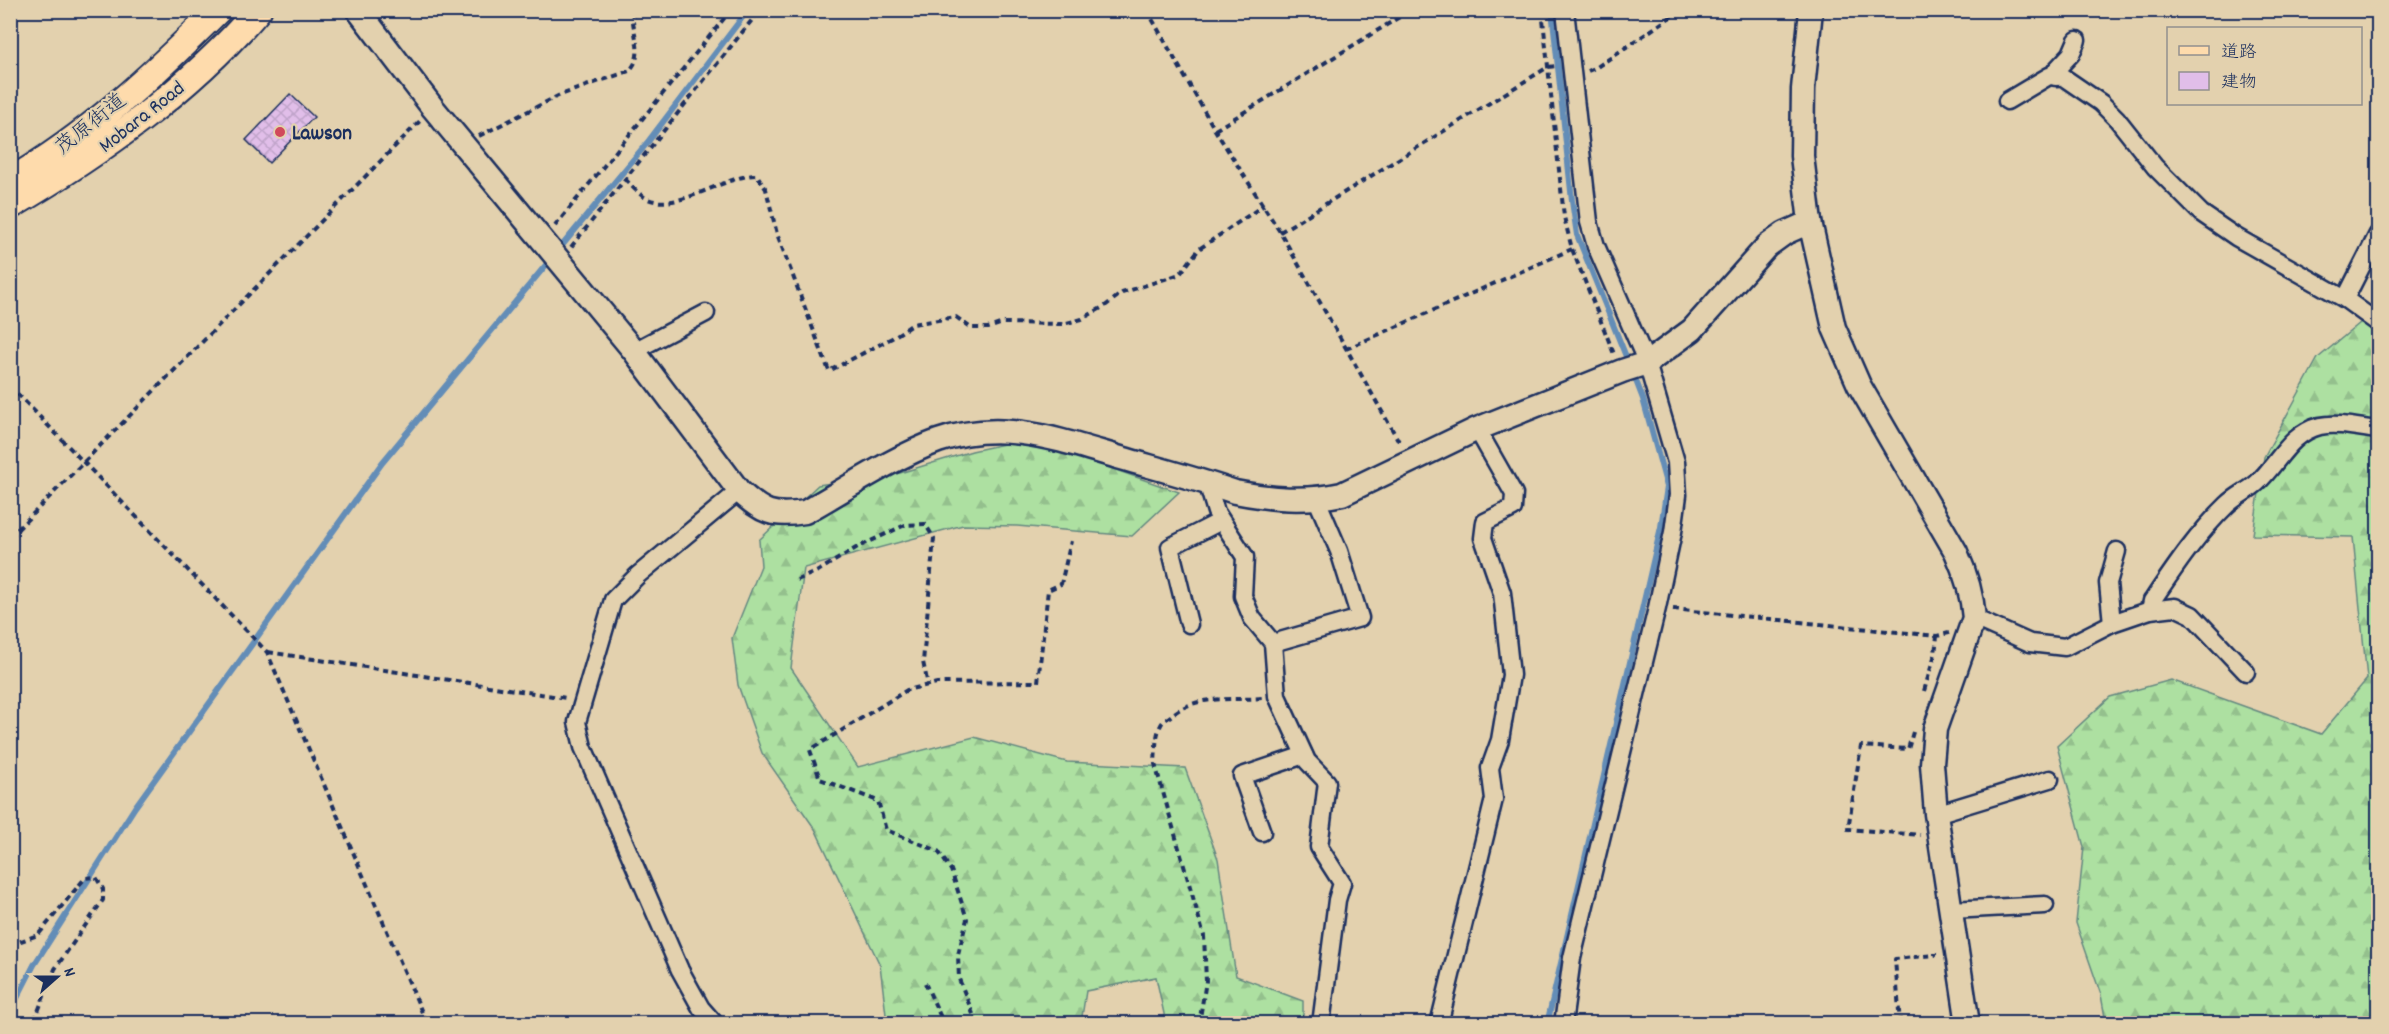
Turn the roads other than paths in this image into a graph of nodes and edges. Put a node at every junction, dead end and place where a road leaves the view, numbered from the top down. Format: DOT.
graph roads {
  1 [pos="218,10"];
  2 [pos="258,10"];
  3 [pos="358,10"];
  4 [pos="1565,10"];
  5 [pos="1811,10"];
  6 [pos="2077,40"];
  7 [pos="2056,77"];
  8 [pos="2007,101"];
  9 [pos="10,181"];
  10 [pos="10,206"];
  11 [pos="1810,222"];
  12 [pos="2379,234"];
  13 [pos="2344,299"];
  14 [pos="706,313"];
  15 [pos="2379,322"];
  16 [pos="634,351"];
  17 [pos="1647,363"];
  18 [pos="1477,429"];
  19 [pos="2379,430"];
  20 [pos="1207,482"];
  21 [pos="739,491"];
  22 [pos="1317,500"];
  23 [pos="1221,521"];
  24 [pos="2117,551"];
  25 [pos="2150,610"];
  26 [pos="1974,618"];
  27 [pos="2112,623"];
  28 [pos="1189,624"];
  29 [pos="1273,643"];
  30 [pos="2246,672"];
  31 [pos="1304,755"];
  32 [pos="2050,779"];
  33 [pos="1931,827"];
  34 [pos="1262,832"];
  35 [pos="2045,905"];
  36 [pos="1951,910"];
  37 [pos="715,1023"];
  38 [pos="1321,1023"];
  39 [pos="1439,1023"];
  40 [pos="1563,1023"];
  41 [pos="1968,1023"];
  1 -- 9 [label="main road, 茂原街道"];
  2 -- 10 [label="main road, Mobara Road"];
  3 -- 16 [label="street"];
  4 -- 17 [label="street"];
  5 -- 11 [label="street"];
  6 -- 7 [label="street"];
  7 -- 8 [label="street"];
  7 -- 13 [label="street"];
  11 -- 17 [label="street"];
  11 -- 26 [label="street"];
  12 -- 13 [label="street"];
  13 -- 15 [label="street"];
  14 -- 16 [label="street"];
  16 -- 21 [label="street"];
  17 -- 18 [label="street"];
  17 -- 40 [label="street"];
  18 -- 22 [label="street"];
  18 -- 39 [label="street"];
  19 -- 25 [label="street"];
  20 -- 21 [label="street"];
  20 -- 22 [label="street"];
  20 -- 23 [label="street"];
  21 -- 37 [label="street"];
  22 -- 29 [label="street"];
  23 -- 28 [label="street"];
  23 -- 29 [label="street"];
  24 -- 27 [label="street"];
  25 -- 27 [label="street"];
  25 -- 30 [label="street"];
  26 -- 27 [label="street"];
  26 -- 33 [label="street"];
  29 -- 31 [label="street"];
  31 -- 34 [label="street"];
  31 -- 38 [label="street"];
  32 -- 33 [label="street"];
  33 -- 36 [label="street"];
  35 -- 36 [label="street"];
  36 -- 41 [label="street"];
}
